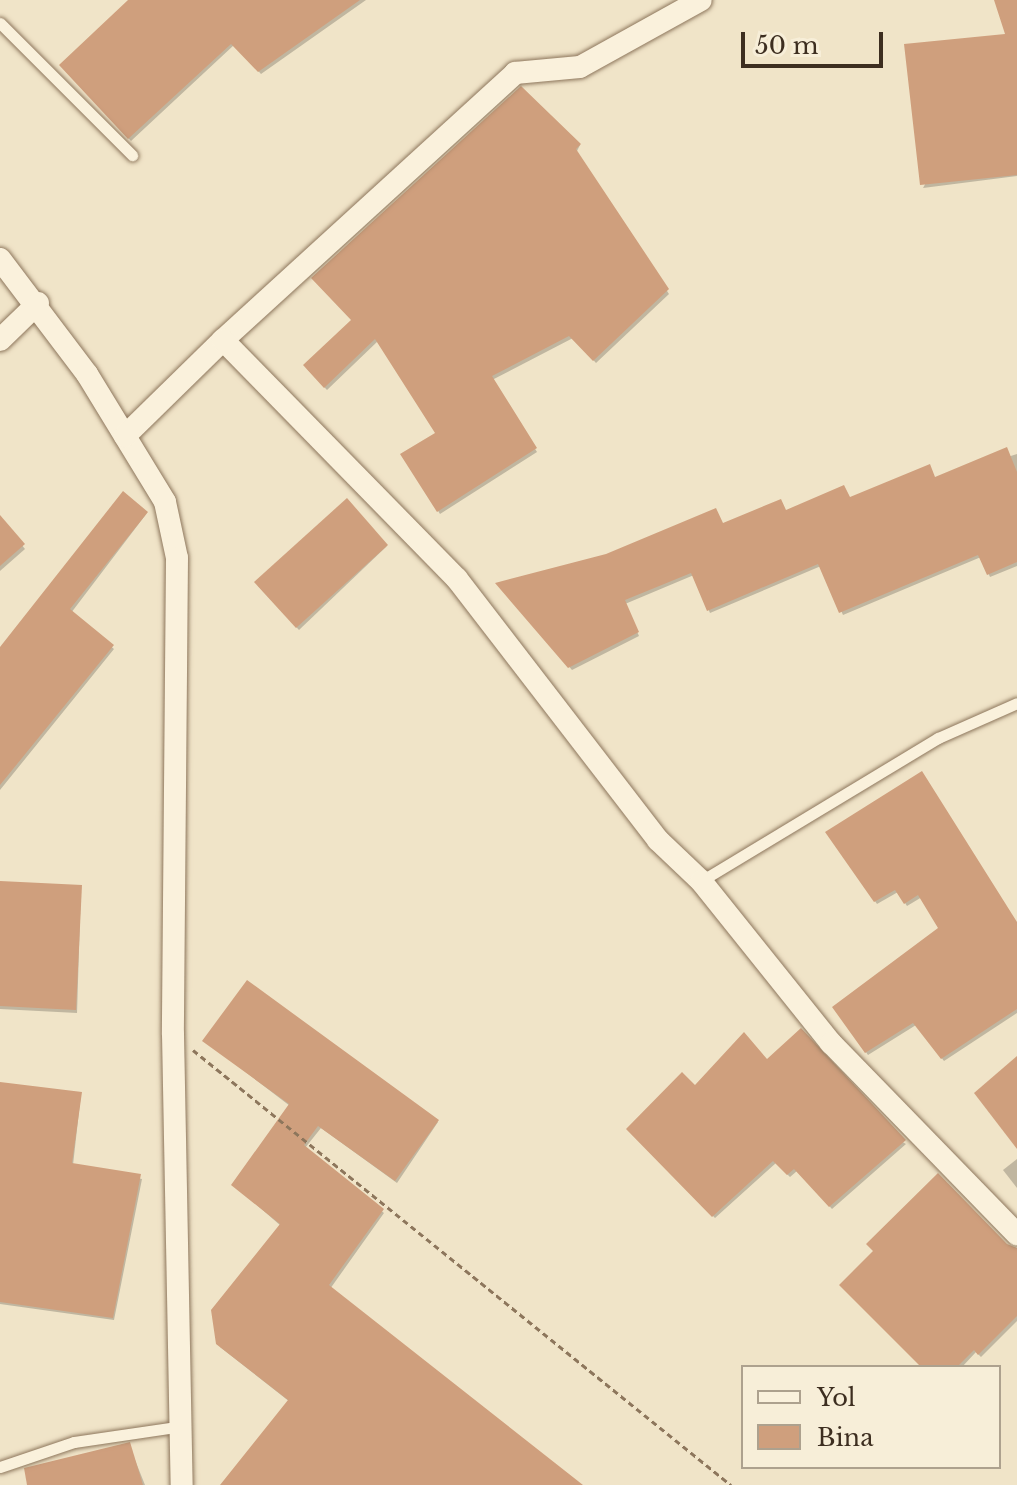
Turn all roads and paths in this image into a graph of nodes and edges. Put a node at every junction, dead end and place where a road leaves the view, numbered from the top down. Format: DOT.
graph roads {
  1 [pos="701,0"];
  2 [pos="0,23"];
  3 [pos="132,155"];
  4 [pos="0,259"];
  5 [pos="38,303"];
  6 [pos="0,340"];
  7 [pos="223,340"];
  8 [pos="125,436"];
  9 [pos="1017,703"];
  10 [pos="701,881"];
  11 [pos="173,1034"];
  12 [pos="1017,1234"];
  13 [pos="182,1426"];
  14 [pos="0,1467"];
  15 [pos="182,1485"];
  16 [pos="731,1485"];
  1 -- 7 [label="street"];
  2 -- 3 [label="lane"];
  4 -- 5 [label="street"];
  5 -- 6 [label="street"];
  5 -- 8 [label="street"];
  7 -- 8 [label="street"];
  7 -- 10 [label="street"];
  8 -- 11 [label="street"];
  9 -- 10 [label="lane"];
  10 -- 12 [label="street"];
  11 -- 13 [label="street"];
  11 -- 16 [label="path"];
  13 -- 14 [label="lane"];
  13 -- 15 [label="street"];
}
